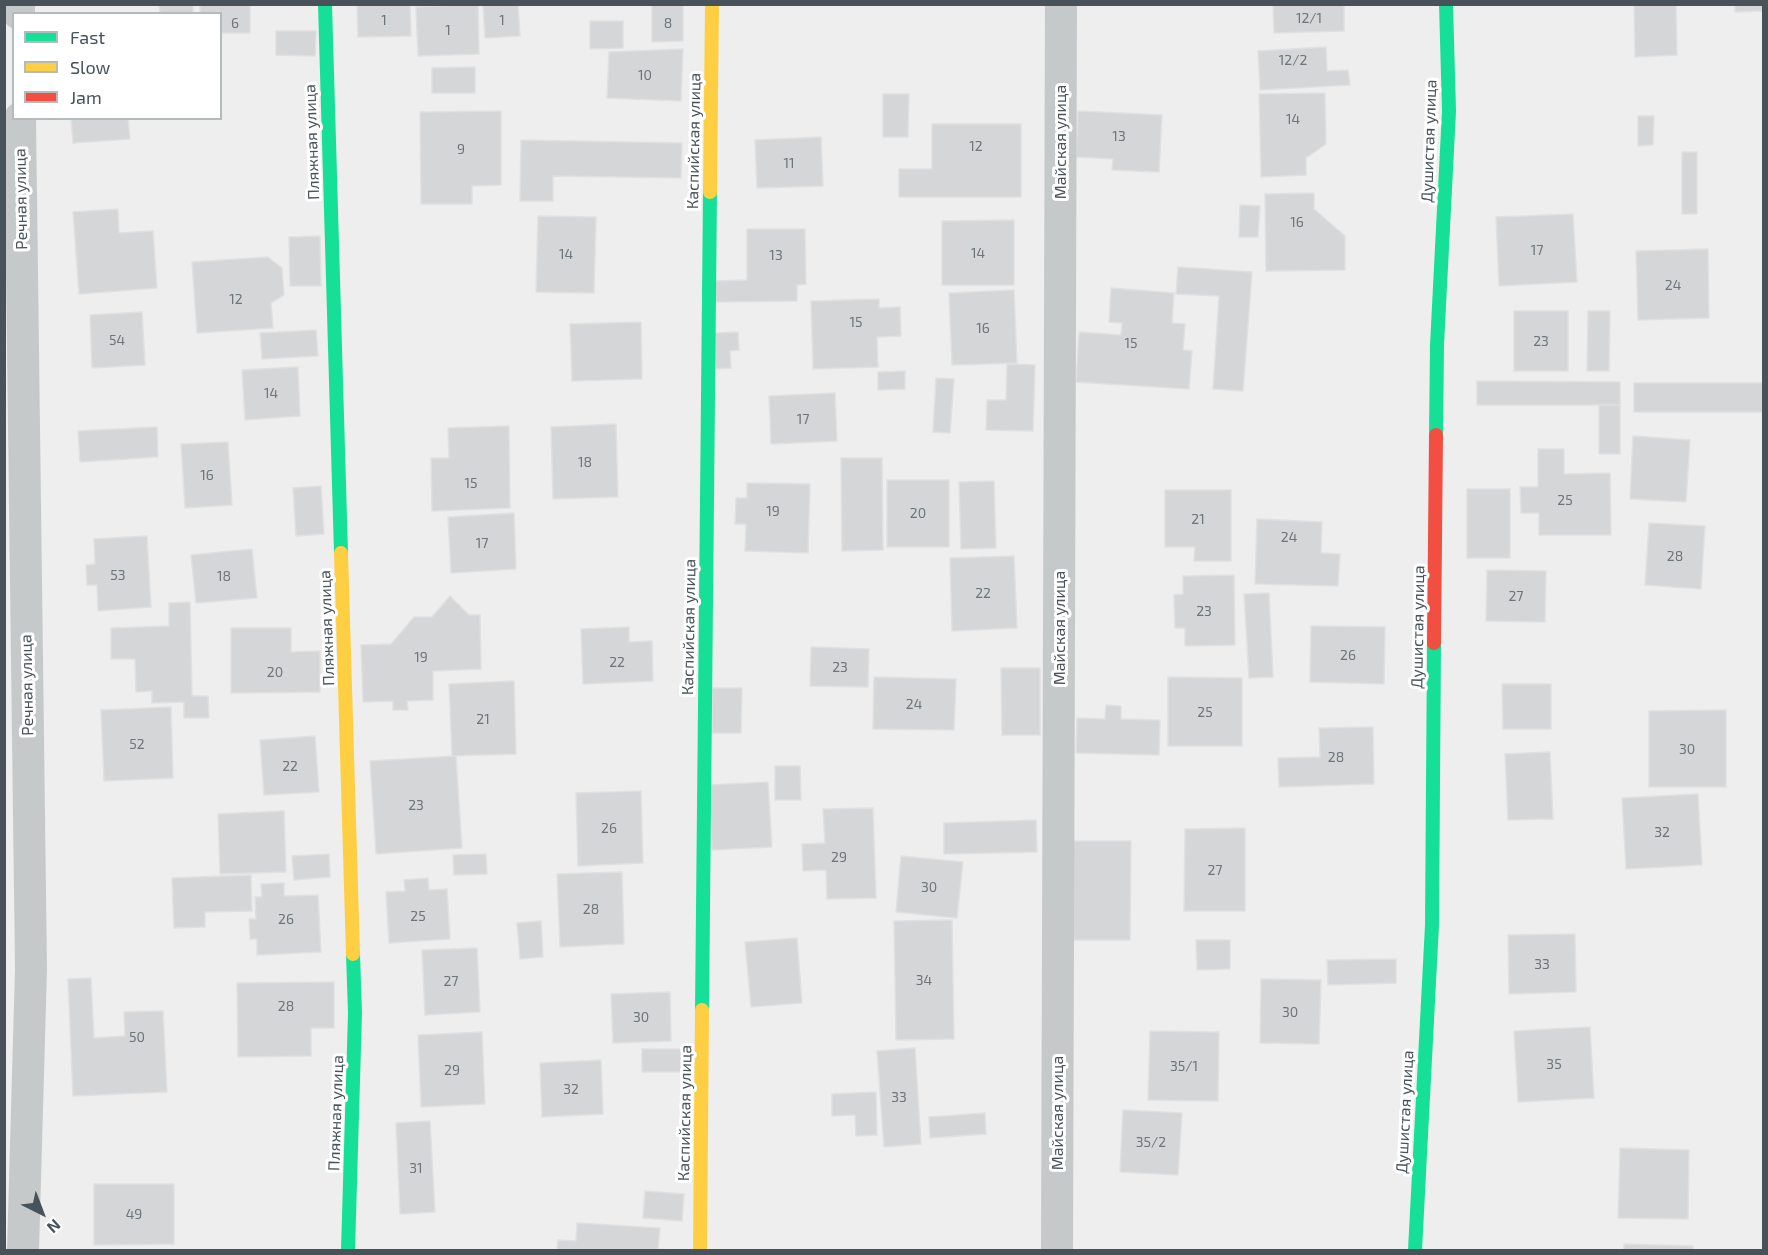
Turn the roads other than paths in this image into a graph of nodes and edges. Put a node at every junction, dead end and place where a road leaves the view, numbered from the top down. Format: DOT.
graph roads {
  1 [pos="325,4"];
  2 [pos="712,4"];
  3 [pos="1061,4"];
  4 [pos="1446,4"];
  5 [pos="20,120"];
  6 [pos="23,1251"];
  7 [pos="348,1251"];
  8 [pos="700,1251"];
  9 [pos="1057,1251"];
  10 [pos="1415,1251"];
  1 -- 7 [label="street, Пляжная улица"];
  2 -- 8 [label="street, Каспийская улица"];
  3 -- 9 [label="street, Майская улица"];
  4 -- 10 [label="street, Душистая улица"];
  5 -- 6 [label="street, Речная улица"];
}
